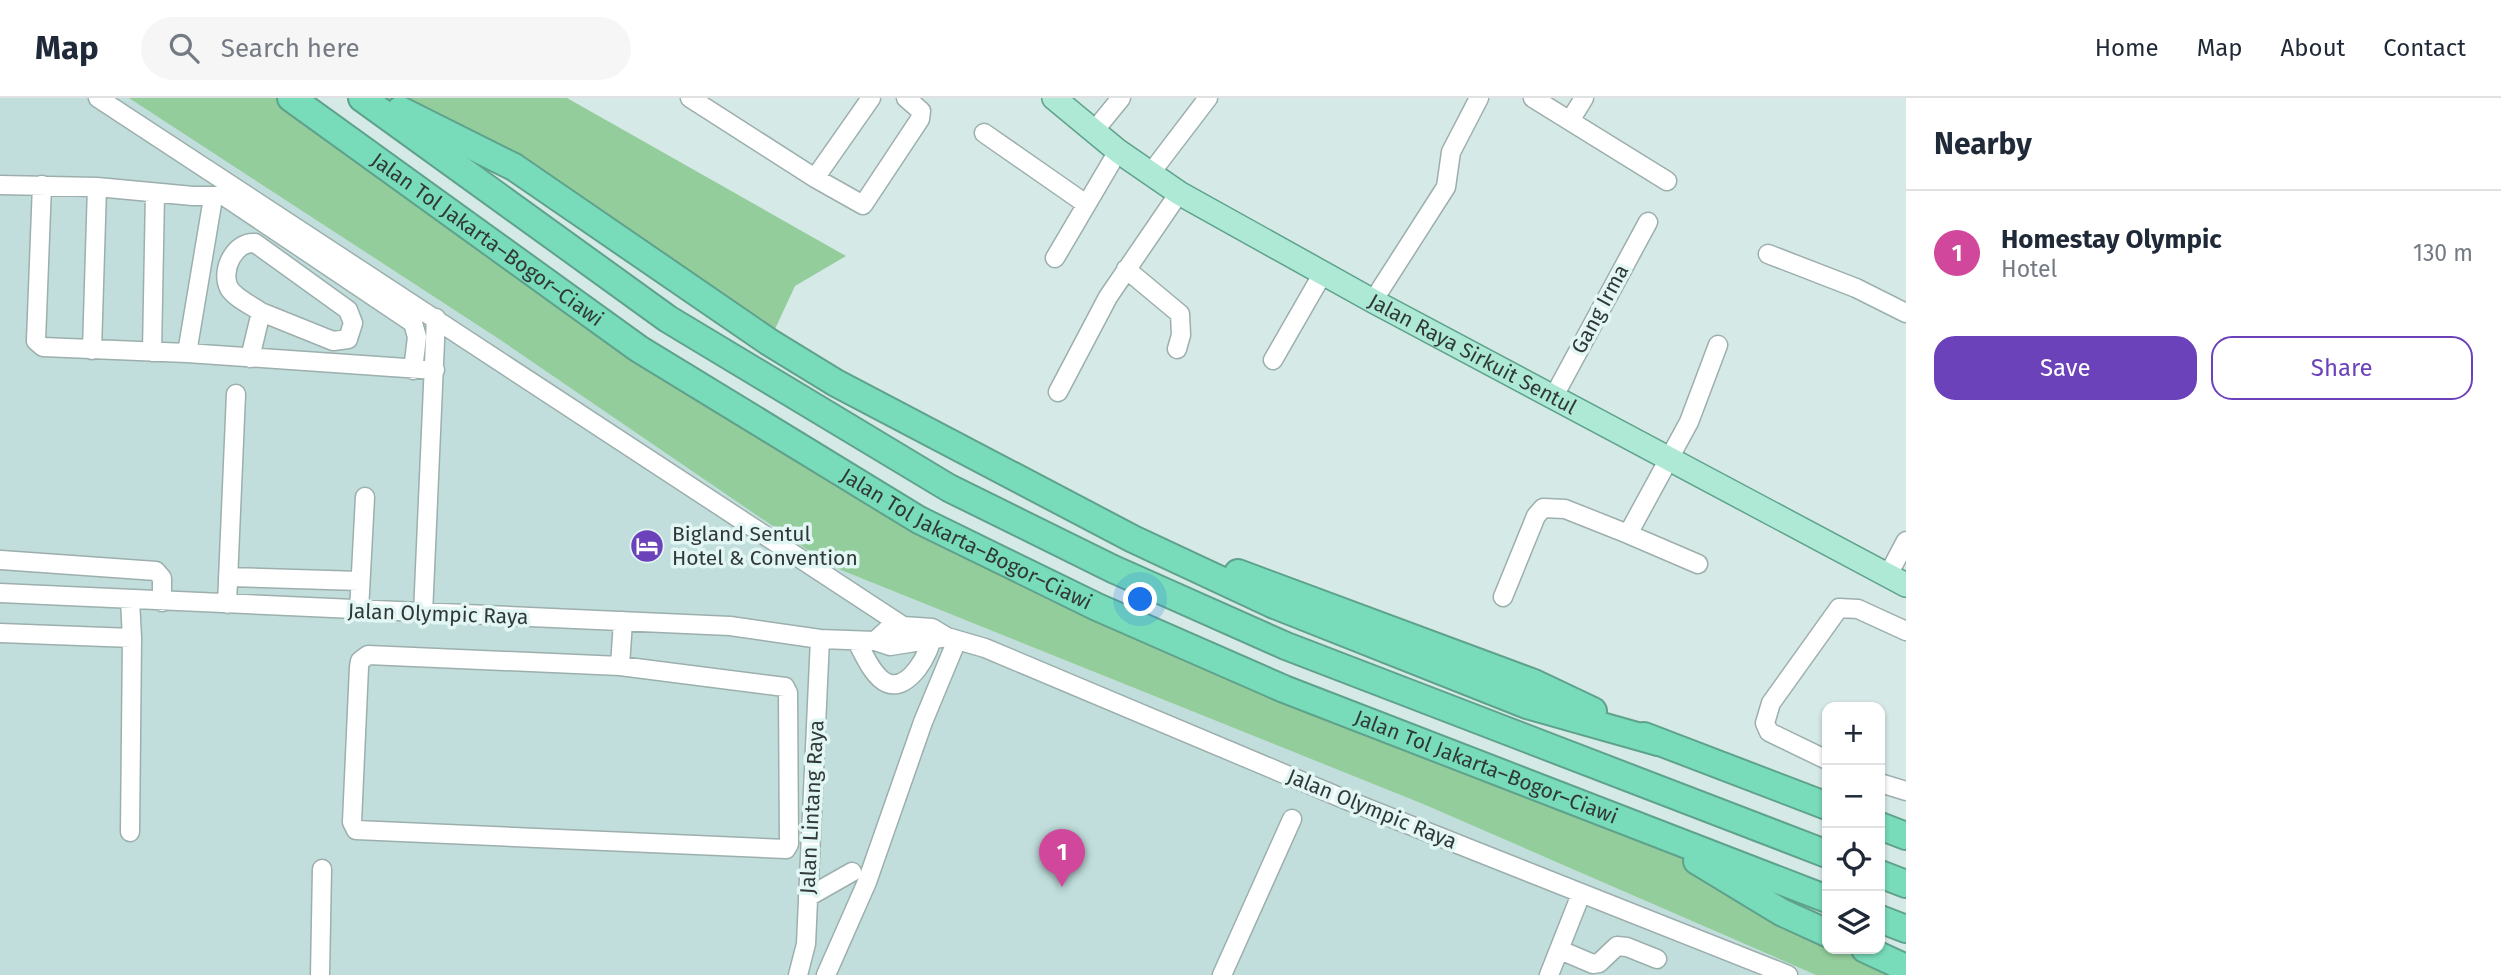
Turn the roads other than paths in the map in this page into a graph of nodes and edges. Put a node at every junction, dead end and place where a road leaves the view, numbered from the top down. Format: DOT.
graph roads {
  1 [pos="98,98"];
  2 [pos="291,98"];
  3 [pos="362,98"];
  4 [pos="377,98"];
  5 [pos="691,98"];
  6 [pos="871,98"];
  7 [pos="906,98"];
  8 [pos="1054,98"];
  9 [pos="1121,98"];
  10 [pos="1208,98"];
  11 [pos="1479,98"];
  12 [pos="1533,98"];
  13 [pos="1584,98"];
  14 [pos="1571,119"];
  15 [pos="1094,131"];
  16 [pos="984,133"];
  17 [pos="1118,151"];
  18 [pos="1150,174"];
  19 [pos="815,178"];
  20 [pos="1667,181"];
  21 [pos="0,185"];
  22 [pos="42,185"];
  23 [pos="97,187"];
  24 [pos="155,193"];
  25 [pos="1179,193"];
  26 [pos="213,198"];
  27 [pos="1086,204"];
  28 [pos="1648,222"];
  29 [pos="1768,254"];
  30 [pos="1055,258"];
  31 [pos="1126,269"];
  32 [pos="1323,273"];
  33 [pos="1373,301"];
  34 [pos="261,312"];
  35 [pos="1906,313"];
  36 [pos="436,318"];
  37 [pos="1718,345"];
  38 [pos="1177,349"];
  39 [pos="92,350"];
  40 [pos="152,352"];
  41 [pos="187,353"];
  42 [pos="250,358"];
  43 [pos="1273,360"];
  44 [pos="413,370"];
  45 [pos="435,370"];
  46 [pos="1058,392"];
  47 [pos="236,394"];
  48 [pos="1554,396"];
  49 [pos="1671,457"];
  50 [pos="365,497"];
  51 [pos="1628,534"];
  52 [pos="1906,541"];
  53 [pos="1,560"];
  54 [pos="1698,564"];
  55 [pos="228,577"];
  56 [pos="1897,580"];
  57 [pos="360,581"];
  58 [pos="0,593"];
  59 [pos="1503,597"];
  60 [pos="130,600"];
  61 [pos="162,602"];
  62 [pos="227,604"];
  63 [pos="359,611"];
  64 [pos="423,614"];
  65 [pos="623,621"];
  66 [pos="902,626"];
  67 [pos="1906,631"];
  68 [pos="0,633"];
  69 [pos="942,637"];
  70 [pos="132,638"];
  71 [pos="820,639"];
  72 [pos="866,641"];
  73 [pos="620,667"];
  74 [pos="1822,758"];
  75 [pos="1885,785"];
  76 [pos="1906,791"];
  77 [pos="1822,804"];
  78 [pos="1292,819"];
  79 [pos="1642,827"];
  80 [pos="1885,828"];
  81 [pos="130,832"];
  82 [pos="1906,836"];
  83 [pos="1822,851"];
  84 [pos="322,869"];
  85 [pos="852,872"];
  86 [pos="1885,876"];
  87 [pos="1906,884"];
  88 [pos="1581,894"];
  89 [pos="808,897"];
  90 [pos="1822,897"];
  91 [pos="1885,921"];
  92 [pos="1906,929"];
  93 [pos="1822,931"];
  94 [pos="1560,950"];
  95 [pos="1875,954"];
  96 [pos="1657,959"];
  97 [pos="1906,968"];
  98 [pos="1757,969"];
  99 [pos="320,975"];
  100 [pos="798,975"];
  101 [pos="826,975"];
  102 [pos="1222,975"];
  103 [pos="1549,975"];
  104 [pos="1788,975"];
  1 -- 36 [label="street"];
  2 -- 79 [label="highway, Jalan Tol Jakarta–Bogor–Ciawi"];
  3 -- 83 [label="highway, Jalan Tol Jakarta–Bogor–Ciawi"];
  4 -- 77 [label="highway"];
  5 -- 19 [label="street"];
  6 -- 19 [label="street"];
  7 -- 19 [label="street"];
  8 -- 15 [label="main road, Jalan Raya Sirkuit Sentul"];
  9 -- 15 [label="street"];
  10 -- 18 [label="street"];
  11 -- 33 [label="street"];
  12 -- 14 [label="street"];
  13 -- 14 [label="street"];
  14 -- 20 [label="street"];
  15 -- 17 [label="main road, Jalan Raya Sirkuit Sentul"];
  16 -- 27 [label="street"];
  17 -- 18 [label="main road, Jalan Raya Sirkuit Sentul"];
  17 -- 27 [label="street"];
  18 -- 25 [label="main road, Jalan Raya Sirkuit Sentul"];
  21 -- 22 [label="street"];
  22 -- 23 [label="street"];
  22 -- 39 [label="street"];
  23 -- 24 [label="street"];
  23 -- 39 [label="street"];
  24 -- 26 [label="street"];
  24 -- 40 [label="street"];
  25 -- 31 [label="street"];
  25 -- 32 [label="main road, Jalan Raya Sirkuit Sentul"];
  26 -- 41 [label="street"];
  26 -- 44 [label="street"];
  27 -- 30 [label="street"];
  28 -- 48 [label="street, Gang Irma"];
  29 -- 35 [label="street"];
  31 -- 38 [label="street"];
  31 -- 46 [label="street"];
  32 -- 33 [label="main road, Jalan Raya Sirkuit Sentul"];
  32 -- 43 [label="street"];
  33 -- 48 [label="main road, Jalan Raya Sirkuit Sentul"];
  34 -- 34 [label="street"];
  34 -- 42 [label="street"];
  36 -- 45 [label="street"];
  36 -- 66 [label="street"];
  37 -- 49 [label="street"];
  39 -- 40 [label="street"];
  40 -- 41 [label="street"];
  41 -- 42 [label="street"];
  42 -- 44 [label="street"];
  44 -- 45 [label="street"];
  45 -- 64 [label="street"];
  47 -- 55 [label="street"];
  48 -- 49 [label="main road, Jalan Raya Sirkuit Sentul"];
  49 -- 51 [label="street"];
  49 -- 56 [label="main road, Jalan Raya Sirkuit Sentul"];
  50 -- 57 [label="street"];
  51 -- 54 [label="street"];
  51 -- 59 [label="street"];
  52 -- 56 [label="street"];
  53 -- 61 [label="street"];
  55 -- 57 [label="street"];
  55 -- 62 [label="street"];
  57 -- 63 [label="street"];
  58 -- 60 [label="street, Jalan Olympic Raya"];
  60 -- 61 [label="street, Jalan Olympic Raya"];
  60 -- 70 [label="street"];
  61 -- 62 [label="street, Jalan Olympic Raya"];
  62 -- 63 [label="street, Jalan Olympic Raya"];
  63 -- 64 [label="street, Jalan Olympic Raya"];
  64 -- 65 [label="street, Jalan Olympic Raya"];
  65 -- 71 [label="street, Jalan Olympic Raya"];
  65 -- 73 [label="street"];
  66 -- 69 [label="street, Jalan Olympic Raya"];
  66 -- 72 [label="street"];
  67 -- 74 [label="street"];
  68 -- 70 [label="street"];
  69 -- 72 [label="street, Jalan Olympic Raya"];
  69 -- 72 [label="street"];
  69 -- 88 [label="street, Jalan Olympic Raya"];
  69 -- 101 [label="street"];
  70 -- 81 [label="street"];
  71 -- 72 [label="street, Jalan Olympic Raya"];
  71 -- 89 [label="street, Jalan Lintang Raya"];
  73 -- 73 [label="street"];
  75 -- 76 [label="street"];
  78 -- 102 [label="street"];
  79 -- 90 [label="highway, Jalan Tol Jakarta–Bogor–Ciawi"];
  79 -- 93 [label="highway"];
  80 -- 82 [label="highway"];
  84 -- 99 [label="street"];
  85 -- 89 [label="street"];
  86 -- 87 [label="highway"];
  88 -- 94 [label="street"];
  88 -- 98 [label="street, Jalan Olympic Raya"];
  89 -- 100 [label="street, Jalan Lintang Raya"];
  91 -- 92 [label="highway"];
  94 -- 96 [label="street"];
  94 -- 103 [label="street"];
  95 -- 97 [label="highway"];
  98 -- 104 [label="street, Jalan Olympic Raya"];
}
